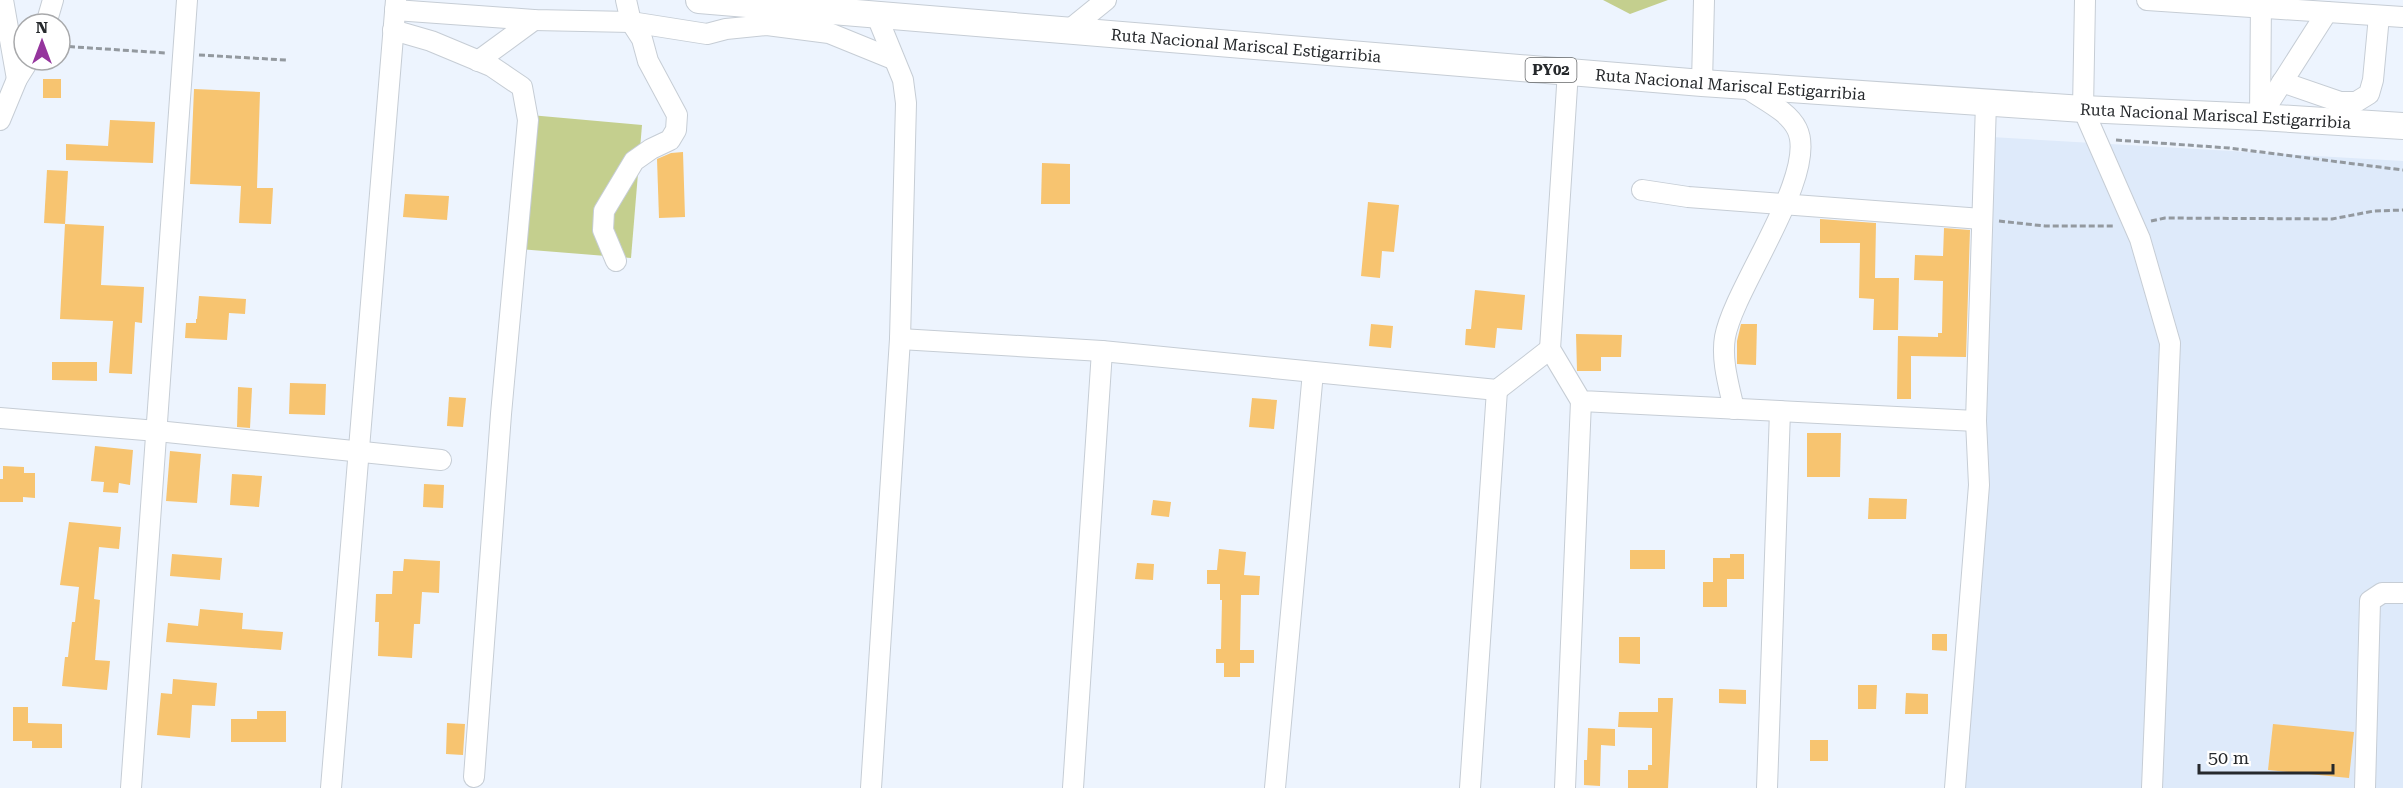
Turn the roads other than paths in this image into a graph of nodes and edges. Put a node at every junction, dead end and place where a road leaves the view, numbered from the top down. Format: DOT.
graph roads {
  1 [pos="3,0"];
  2 [pos="187,0"];
  3 [pos="626,0"];
  4 [pos="708,0"];
  5 [pos="1106,0"];
  6 [pos="1704,0"];
  7 [pos="2085,0"];
  8 [pos="2147,0"];
  9 [pos="2261,4"];
  10 [pos="395,5"];
  11 [pos="892,10"];
  12 [pos="2327,12"];
  13 [pos="2379,16"];
  14 [pos="2403,17"];
  15 [pos="534,20"];
  16 [pos="631,22"];
  17 [pos="393,30"];
  18 [pos="1069,30"];
  19 [pos="893,59"];
  20 [pos="478,61"];
  21 [pos="1568,71"];
  22 [pos="21,72"];
  23 [pos="17,79"];
  24 [pos="2282,82"];
  25 [pos="1702,83"];
  26 [pos="1744,86"];
  27 [pos="1986,103"];
  28 [pos="2083,110"];
  29 [pos="2260,117"];
  30 [pos="0,120"];
  31 [pos="2403,126"];
  32 [pos="1642,190"];
  33 [pos="1785,205"];
  34 [pos="1982,219"];
  35 [pos="616,261"];
  36 [pos="900,339"];
  37 [pos="1550,349"];
  38 [pos="1102,351"];
  39 [pos="1312,372"];
  40 [pos="1497,390"];
  41 [pos="1581,401"];
  42 [pos="1734,409"];
  43 [pos="1780,411"];
  44 [pos="0,418"];
  45 [pos="1976,421"];
  46 [pos="157,431"];
  47 [pos="360,452"];
  48 [pos="441,460"];
  49 [pos="2403,593"];
  50 [pos="474,777"];
  51 [pos="130,788"];
  52 [pos="331,788"];
  53 [pos="871,788"];
  54 [pos="1073,788"];
  55 [pos="1275,788"];
  56 [pos="1470,788"];
  57 [pos="1565,788"];
  58 [pos="1767,788"];
  59 [pos="1955,788"];
  60 [pos="2152,788"];
  61 [pos="2365,788"];
  1 -- 23 [label="street"];
  2 -- 46 [label="street"];
  3 -- 16 [label="street"];
  4 -- 11 [label="main road, Ruta Nacional Mariscal Estigarribia / PY02"];
  5 -- 18 [label="street"];
  6 -- 25 [label="street"];
  7 -- 28 [label="street"];
  8 -- 9 [label="street"];
  9 -- 12 [label="street"];
  9 -- 29 [label="street"];
  10 -- 15 [label="street"];
  10 -- 17 [label="street"];
  11 -- 18 [label="main road, Ruta Nacional Mariscal Estigarribia / PY02"];
  11 -- 19 [label="street"];
  12 -- 13 [label="street"];
  12 -- 24 [label="street"];
  13 -- 14 [label="street"];
  13 -- 24 [label="street"];
  15 -- 16 [label="street"];
  15 -- 20 [label="street"];
  16 -- 19 [label="street"];
  16 -- 35 [label="street"];
  17 -- 20 [label="street"];
  17 -- 47 [label="street"];
  18 -- 21 [label="main road, Ruta Nacional Mariscal Estigarribia / PY02"];
  19 -- 36 [label="street"];
  20 -- 50 [label="street"];
  21 -- 25 [label="main road, Ruta Nacional Mariscal Estigarribia / PY02"];
  21 -- 37 [label="street"];
  22 -- 23 [label="street"];
  23 -- 30 [label="street"];
  24 -- 29 [label="street"];
  25 -- 26 [label="main road, Ruta Nacional Mariscal Estigarribia / PY02"];
  26 -- 27 [label="main road, Ruta Nacional Mariscal Estigarribia / PY02"];
  26 -- 33 [label="street"];
  27 -- 28 [label="main road, Ruta Nacional Mariscal Estigarribia / PY02"];
  27 -- 34 [label="street"];
  28 -- 29 [label="main road, Ruta Nacional Mariscal Estigarribia / PY02"];
  28 -- 60 [label="street"];
  29 -- 31 [label="main road, Ruta Nacional Mariscal Estigarribia / PY02"];
  32 -- 33 [label="street"];
  33 -- 34 [label="street"];
  33 -- 42 [label="street"];
  34 -- 45 [label="street"];
  36 -- 38 [label="street"];
  36 -- 53 [label="street"];
  37 -- 40 [label="street"];
  37 -- 41 [label="street"];
  38 -- 39 [label="street"];
  38 -- 54 [label="street"];
  39 -- 40 [label="street"];
  39 -- 55 [label="street"];
  40 -- 56 [label="street"];
  41 -- 42 [label="street"];
  41 -- 57 [label="street"];
  42 -- 43 [label="street"];
  43 -- 45 [label="street"];
  43 -- 58 [label="street"];
  44 -- 46 [label="street"];
  45 -- 59 [label="street"];
  46 -- 47 [label="street"];
  46 -- 51 [label="street"];
  47 -- 48 [label="street"];
  47 -- 52 [label="street"];
  49 -- 61 [label="street"];
}
